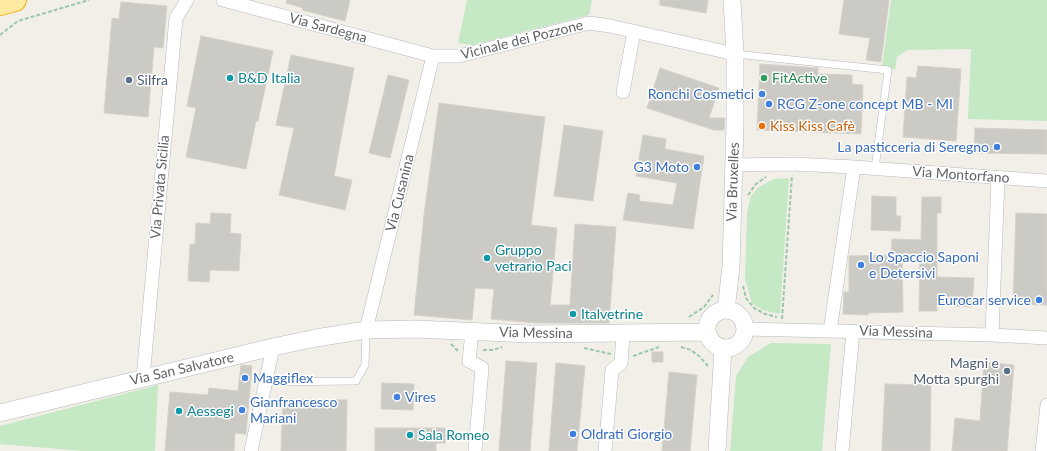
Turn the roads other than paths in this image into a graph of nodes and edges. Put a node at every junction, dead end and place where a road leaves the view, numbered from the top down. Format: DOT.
graph roads {
  1 [pos="15,0"];
  2 [pos="187,0"];
  3 [pos="223,0"];
  4 [pos="732,0"];
  5 [pos="0,4"];
  6 [pos="634,31"];
  7 [pos="735,54"];
  8 [pos="434,56"];
  9 [pos="623,92"];
  10 [pos="733,165"];
  11 [pos="854,167"];
  12 [pos="875,168"];
  13 [pos="998,178"];
  14 [pos="1047,181"];
  15 [pos="726,310"];
  16 [pos="745,329"];
  17 [pos="366,330"];
  18 [pos="830,331"];
  19 [pos="853,331"];
  20 [pos="472,332"];
  21 [pos="707,332"];
  22 [pos="623,334"];
  23 [pos="992,335"];
  24 [pos="1047,338"];
  25 [pos="273,347"];
  26 [pos="723,348"];
  27 [pos="143,378"];
  28 [pos="266,382"];
  29 [pos="1047,405"];
  30 [pos="0,413"];
  31 [pos="251,451"];
  32 [pos="475,451"];
  33 [pos="605,451"];
  34 [pos="717,451"];
  35 [pos="842,451"];
  36 [pos="1042,451"];
  1 -- 5 [label="highway"];
  2 -- 27 [label="street, Via Privata Sicilia"];
  3 -- 8 [label="street, Via Sardegna"];
  4 -- 7 [label="street, Via Bruxelles"];
  6 -- 7 [label="street, Vicinale dei Pozzone"];
  6 -- 8 [label="street, Vicinale dei Pozzone"];
  6 -- 9 [label="street"];
  7 -- 10 [label="street, Via Bruxelles"];
  7 -- 12 [label="lane"];
  8 -- 17 [label="street, Via Cusanina"];
  10 -- 11 [label="street, Via Montorfano"];
  10 -- 15 [label="street, Via Bruxelles"];
  11 -- 12 [label="street, Via Montorfano"];
  11 -- 18 [label="street"];
  12 -- 13 [label="street, Via Montorfano"];
  13 -- 14 [label="street, Via Montorfano"];
  13 -- 23 [label="street"];
  15 -- 16 [label="street"];
  15 -- 21 [label="street"];
  16 -- 18 [label="street, Via Messina"];
  16 -- 26 [label="street"];
  17 -- 20 [label="street, Via Messina"];
  17 -- 25 [label="street, Via San Salvatore"];
  17 -- 28 [label="lane"];
  18 -- 19 [label="street, Via Messina"];
  19 -- 23 [label="street, Via Messina"];
  19 -- 35 [label="street"];
  20 -- 22 [label="street, Via Messina"];
  20 -- 32 [label="street"];
  21 -- 22 [label="street, Via Messina"];
  21 -- 26 [label="street"];
  22 -- 33 [label="street"];
  23 -- 24 [label="street, Via Messina"];
  25 -- 27 [label="street, Via San Salvatore"];
  25 -- 28 [label="street"];
  26 -- 34 [label="street"];
  27 -- 30 [label="street, Via San Salvatore"];
  28 -- 31 [label="street"];
  29 -- 36 [label="street"];
}
